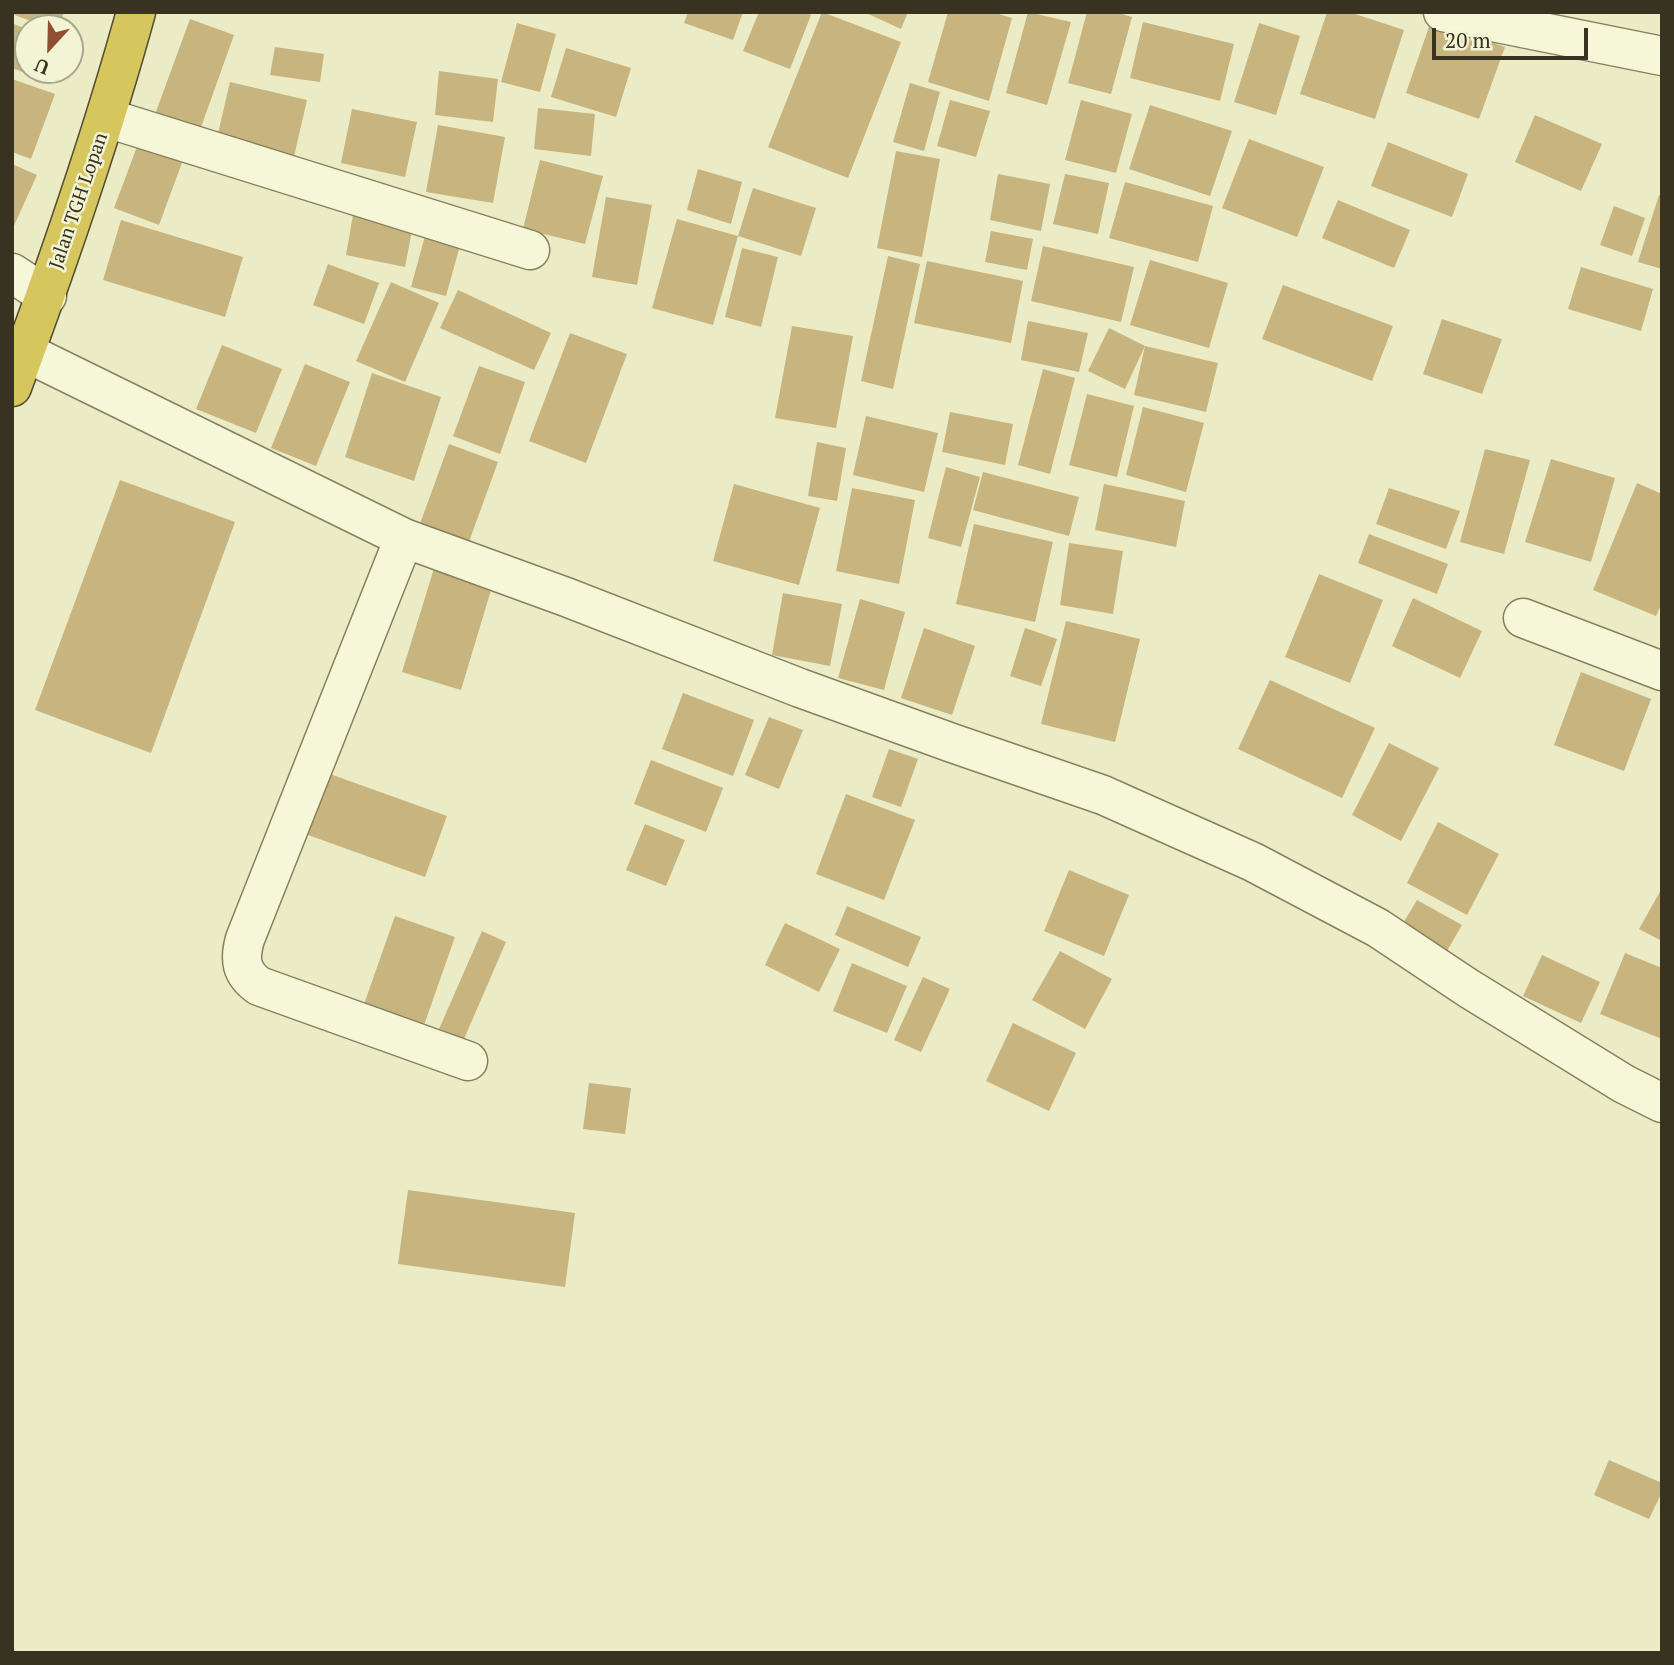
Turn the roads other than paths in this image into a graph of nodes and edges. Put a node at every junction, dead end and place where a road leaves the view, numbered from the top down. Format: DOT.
graph roads {
  1 [pos="136,12"];
  2 [pos="1443,12"];
  3 [pos="1662,56"];
  4 [pos="107,118"];
  5 [pos="530,250"];
  6 [pos="12,272"];
  7 [pos="47,296"];
  8 [pos="25,352"];
  9 [pos="12,387"];
  10 [pos="404,538"];
  11 [pos="1523,618"];
  12 [pos="1662,671"];
  13 [pos="468,1061"];
  14 [pos="1662,1103"];
  1 -- 4 [label="highway, Jalan TGH Lopan"];
  2 -- 3 [label="street"];
  4 -- 5 [label="street"];
  4 -- 7 [label="highway, Jalan TGH Lopan"];
  6 -- 7 [label="street"];
  7 -- 8 [label="highway, Jalan TGH Lopan"];
  8 -- 9 [label="highway, Jalan TGH Lopan"];
  8 -- 10 [label="street"];
  10 -- 13 [label="street"];
  10 -- 14 [label="street"];
  11 -- 12 [label="street"];
}
